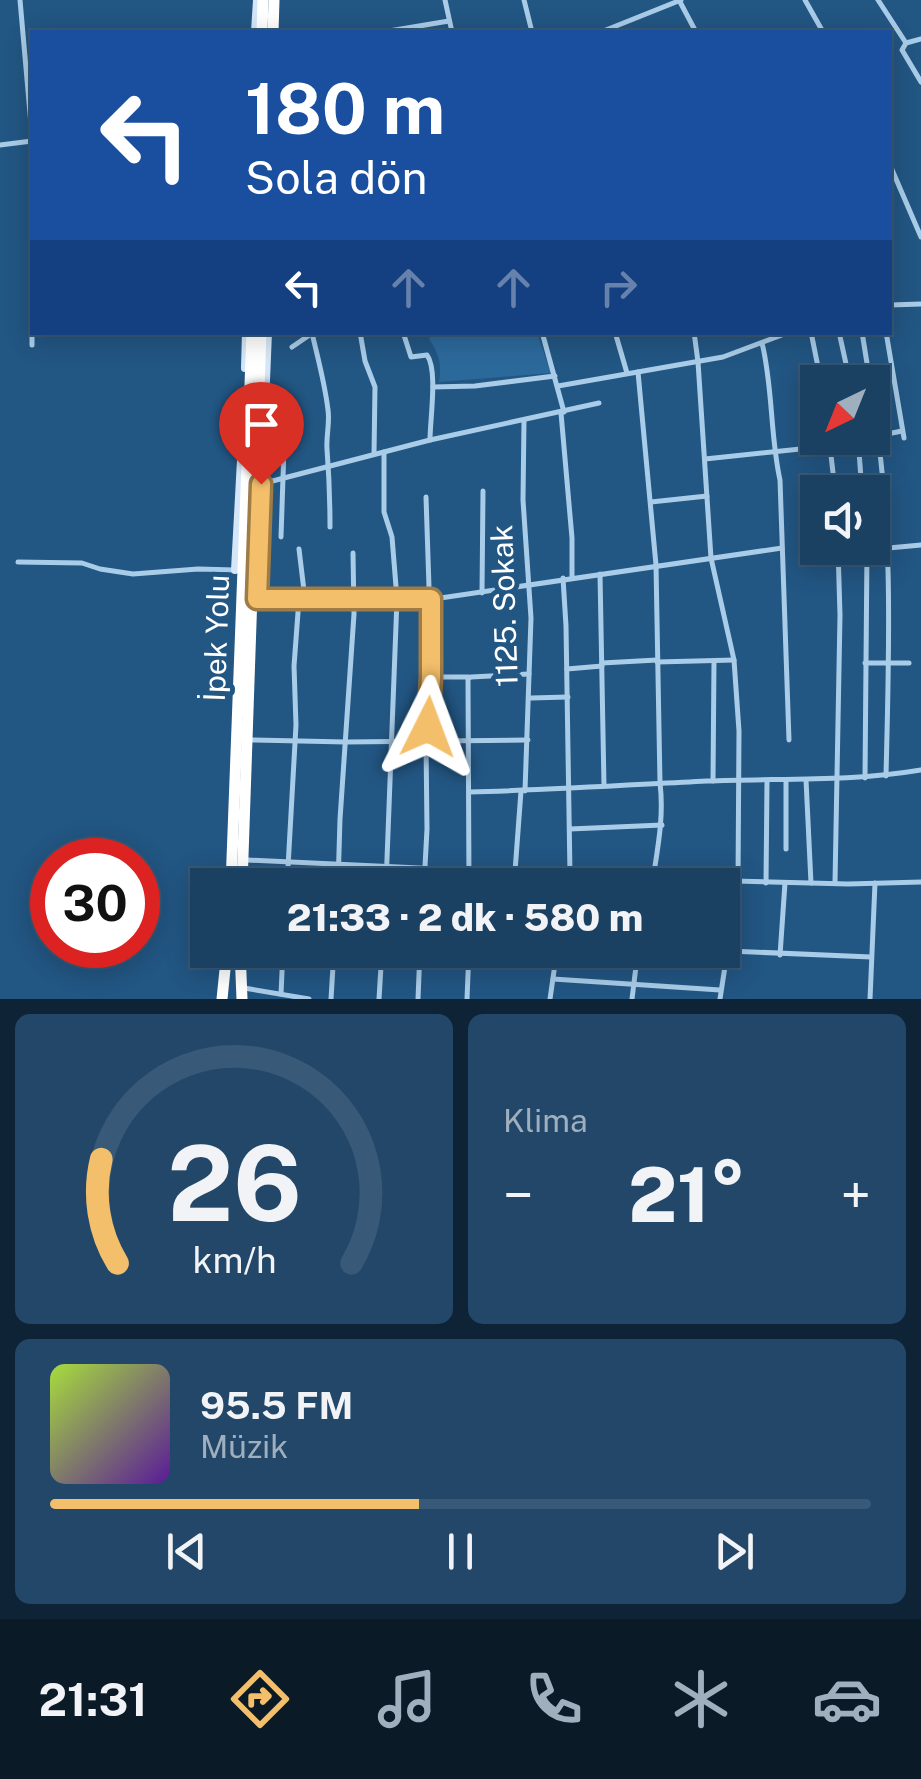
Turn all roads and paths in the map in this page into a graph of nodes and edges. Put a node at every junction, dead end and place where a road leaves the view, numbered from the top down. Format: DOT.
graph roads {
  1 [pos="20,0"];
  2 [pos="260,0"];
  3 [pos="277,0"];
  4 [pos="445,0"];
  5 [pos="524,0"];
  6 [pos="680,0"];
  7 [pos="806,0"];
  8 [pos="878,0"];
  9 [pos="449,21"];
  10 [pos="259,30"];
  11 [pos="276,30"];
  12 [pos="394,30"];
  13 [pos="451,30"];
  14 [pos="532,30"];
  15 [pos="606,30"];
  16 [pos="695,30"];
  17 [pos="822,30"];
  18 [pos="921,39"];
  19 [pos="906,43"];
  20 [pos="921,82"];
  21 [pos="30,88"];
  22 [pos="30,138"];
  23 [pos="0,145"];
  24 [pos="892,169"];
  25 [pos="921,237"];
  26 [pos="921,304"];
  27 [pos="892,305"];
  28 [pos="32,335"];
  29 [pos="249,335"];
  30 [pos="264,335"];
  31 [pos="264,335"];
  32 [pos="310,335"];
  33 [pos="314,335"];
  34 [pos="360,335"];
  35 [pos="404,335"];
  36 [pos="543,335"];
  37 [pos="617,335"];
  38 [pos="694,335"];
  39 [pos="812,335"];
  40 [pos="840,335"];
  41 [pos="862,335"];
  42 [pos="886,335"];
  43 [pos="771,336"];
  44 [pos="762,343"];
  45 [pos="32,346"];
  46 [pos="292,347"];
  47 [pos="698,362"];
  48 [pos="818,365"];
  49 [pos="846,365"];
  50 [pos="867,365"];
  51 [pos="638,372"];
  52 [pos="627,374"];
  53 [pos="555,376"];
  54 [pos="558,386"];
  55 [pos="433,387"];
  56 [pos="599,403"];
  57 [pos="562,412"];
  58 [pos="285,418"];
  59 [pos="524,421"];
  60 [pos="890,435"];
  61 [pos="430,440"];
  62 [pos="800,447"];
  63 [pos="384,452"];
  64 [pos="774,452"];
  65 [pos="374,454"];
  66 [pos="705,460"];
  67 [pos="330,467"];
  68 [pos="283,478"];
  69 [pos="261,484"];
  70 [pos="483,491"];
  71 [pos="707,496"];
  72 [pos="426,497"];
  73 [pos="650,502"];
  74 [pos="330,527"];
  75 [pos="281,537"];
  76 [pos="921,545"];
  77 [pos="782,548"];
  78 [pos="890,548"];
  79 [pos="299,549"];
  80 [pos="353,553"];
  81 [pos="712,558"];
  82 [pos="18,562"];
  83 [pos="838,565"];
  84 [pos="867,565"];
  85 [pos="888,565"];
  86 [pos="656,566"];
  87 [pos="239,570"];
  88 [pos="600,574"];
  89 [pos="564,578"];
  90 [pos="572,578"];
  91 [pos="528,584"];
  92 [pos="482,593"];
  93 [pos="257,599"];
  94 [pos="302,599"];
  95 [pos="398,599"];
  96 [pos="431,599"];
  97 [pos="355,600"];
  98 [pos="734,660"];
  99 [pos="657,661"];
  100 [pos="714,661"];
  101 [pos="865,663"];
  102 [pos="888,663"];
  103 [pos="909,663"];
  104 [pos="602,664"];
  105 [pos="245,666"];
  106 [pos="567,669"];
  107 [pos="529,674"];
  108 [pos="431,677"];
  109 [pos="469,677"];
  110 [pos="568,697"];
  111 [pos="529,698"];
  112 [pos="252,740"];
  113 [pos="294,740"];
  114 [pos="528,740"];
  115 [pos="789,740"];
  116 [pos="393,741"];
  117 [pos="346,742"];
  118 [pos="426,742"];
  119 [pos="468,742"];
  120 [pos="921,770"];
  121 [pos="886,776"];
  122 [pos="865,778"];
  123 [pos="766,780"];
  124 [pos="786,780"];
  125 [pos="806,780"];
  126 [pos="836,780"];
  127 [pos="713,781"];
  128 [pos="739,781"];
  129 [pos="660,783"];
  130 [pos="604,787"];
  131 [pos="568,789"];
  132 [pos="523,790"];
  133 [pos="469,792"];
  134 [pos="662,826"];
  135 [pos="569,829"];
  136 [pos="786,849"];
  137 [pos="248,860"];
  138 [pos="288,862"];
  139 [pos="339,865"];
  140 [pos="386,866"];
  141 [pos="232,868"];
  142 [pos="244,868"];
  143 [pos="247,868"];
  144 [pos="288,868"];
  145 [pos="339,868"];
  146 [pos="405,868"];
  147 [pos="424,868"];
  148 [pos="469,868"];
  149 [pos="514,868"];
  150 [pos="570,868"];
  151 [pos="653,868"];
  152 [pos="738,868"];
  153 [pos="740,882"];
  154 [pos="921,882"];
  155 [pos="766,883"];
  156 [pos="785,883"];
  157 [pos="836,883"];
  158 [pos="874,883"];
  159 [pos="811,884"];
  160 [pos="740,952"];
  161 [pos="780,954"];
  162 [pos="871,956"];
  163 [pos="225,968"];
  164 [pos="240,968"];
  165 [pos="283,968"];
  166 [pos="333,968"];
  167 [pos="381,968"];
  168 [pos="419,968"];
  169 [pos="468,968"];
  170 [pos="555,968"];
  171 [pos="636,968"];
  172 [pos="724,968"];
  173 [pos="553,979"];
  174 [pos="634,984"];
  175 [pos="721,990"];
  176 [pos="241,993"];
  177 [pos="281,994"];
  178 [pos="222,999"];
  179 [pos="309,999"];
  180 [pos="331,999"];
  181 [pos="379,999"];
  182 [pos="418,999"];
  183 [pos="467,999"];
  184 [pos="550,999"];
  185 [pos="632,999"];
  186 [pos="720,999"];
  187 [pos="870,999"];
  1 -- 21 [label="street"];
  2 -- 10 [label="highway"];
  3 -- 11 [label="highway"];
  4 -- 9 [label="street"];
  5 -- 14 [label="street"];
  6 -- 15 [label="street"];
  6 -- 16 [label="street"];
  7 -- 17 [label="street"];
  8 -- 19 [label="street"];
  9 -- 12 [label="street"];
  9 -- 13 [label="street"];
  18 -- 19 [label="street"];
  19 -- 20 [label="street"];
  22 -- 23 [label="street"];
  24 -- 25 [label="street"];
  26 -- 27 [label="street"];
  28 -- 45 [label="street"];
  29 -- 87 [label="highway, İpek Yolu"];
  30 -- 69 [label="street"];
  31 -- 105 [label="highway"];
  32 -- 46 [label="street"];
  33 -- 67 [label="street"];
  34 -- 65 [label="street"];
  35 -- 55 [label="street"];
  36 -- 53 [label="street"];
  37 -- 52 [label="street"];
  38 -- 47 [label="street"];
  39 -- 48 [label="street"];
  40 -- 49 [label="street"];
  41 -- 50 [label="street"];
  42 -- 60 [label="street"];
  43 -- 44 [label="street"];
  44 -- 47 [label="street"];
  44 -- 64 [label="street"];
  47 -- 51 [label="street"];
  47 -- 66 [label="street"];
  51 -- 52 [label="street"];
  51 -- 73 [label="street"];
  52 -- 54 [label="street"];
  53 -- 54 [label="street"];
  53 -- 55 [label="street"];
  54 -- 57 [label="street"];
  55 -- 61 [label="street"];
  56 -- 57 [label="street"];
  57 -- 59 [label="street"];
  57 -- 90 [label="street"];
  58 -- 68 [label="street"];
  59 -- 61 [label="street"];
  59 -- 91 [label="street, 1125. Sokak"];
  61 -- 63 [label="street"];
  62 -- 64 [label="street"];
  63 -- 65 [label="street"];
  63 -- 95 [label="street"];
  64 -- 66 [label="street"];
  64 -- 77 [label="street"];
  65 -- 67 [label="street"];
  66 -- 71 [label="street"];
  67 -- 68 [label="street"];
  67 -- 74 [label="street"];
  68 -- 69 [label="street"];
  68 -- 75 [label="street"];
  69 -- 93 [label="street"];
  70 -- 92 [label="street"];
  71 -- 73 [label="street"];
  71 -- 81 [label="street"];
  72 -- 96 [label="street"];
  73 -- 86 [label="street"];
  76 -- 78 [label="street"];
  77 -- 81 [label="street"];
  77 -- 115 [label="street"];
  79 -- 94 [label="street"];
  80 -- 97 [label="street"];
  81 -- 86 [label="street"];
  81 -- 98 [label="street"];
  82 -- 87 [label="street"];
  83 -- 126 [label="street"];
  84 -- 101 [label="street"];
  85 -- 102 [label="street"];
  86 -- 88 [label="street"];
  86 -- 99 [label="street"];
  87 -- 105 [label="highway, İpek Yolu"];
  88 -- 90 [label="street"];
  88 -- 104 [label="street"];
  89 -- 90 [label="street"];
  89 -- 91 [label="street"];
  89 -- 106 [label="street"];
  91 -- 92 [label="street"];
  91 -- 107 [label="street, 1125. Sokak"];
  92 -- 96 [label="street"];
  93 -- 94 [label="street"];
  93 -- 112 [label="street"];
  94 -- 97 [label="street"];
  94 -- 113 [label="street"];
  95 -- 96 [label="street"];
  95 -- 97 [label="street"];
  95 -- 116 [label="street"];
  96 -- 108 [label="street"];
  97 -- 117 [label="street"];
  98 -- 100 [label="street"];
  98 -- 128 [label="street"];
  99 -- 100 [label="street"];
  99 -- 104 [label="street"];
  99 -- 129 [label="street"];
  100 -- 127 [label="street"];
  101 -- 102 [label="street"];
  101 -- 122 [label="street"];
  102 -- 103 [label="street"];
  102 -- 121 [label="street"];
  104 -- 106 [label="street"];
  104 -- 130 [label="street"];
  105 -- 141 [label="highway, İpek Yolu"];
  105 -- 142 [label="highway"];
  106 -- 110 [label="street"];
  107 -- 109 [label="street"];
  107 -- 111 [label="street, 1125. Sokak"];
  108 -- 109 [label="street"];
  108 -- 118 [label="street"];
  109 -- 119 [label="street"];
  110 -- 111 [label="street"];
  110 -- 131 [label="street"];
  111 -- 114 [label="street, 1125. Sokak"];
  112 -- 113 [label="street"];
  112 -- 137 [label="street"];
  113 -- 117 [label="street"];
  113 -- 138 [label="street"];
  114 -- 119 [label="street"];
  114 -- 132 [label="street, 1125. Sokak"];
  116 -- 117 [label="street"];
  116 -- 118 [label="street"];
  116 -- 140 [label="street"];
  117 -- 139 [label="street"];
  118 -- 119 [label="street"];
  118 -- 147 [label="street"];
  119 -- 133 [label="street"];
  120 -- 121 [label="street"];
  121 -- 122 [label="street"];
  122 -- 126 [label="street"];
  123 -- 124 [label="street"];
  123 -- 128 [label="street"];
  123 -- 155 [label="street"];
  124 -- 125 [label="street"];
  124 -- 136 [label="street"];
  125 -- 126 [label="street"];
  125 -- 159 [label="street"];
  126 -- 157 [label="street"];
  127 -- 128 [label="street"];
  127 -- 129 [label="street"];
  128 -- 152 [label="street"];
  129 -- 130 [label="street"];
  129 -- 134 [label="street"];
  130 -- 131 [label="street"];
  131 -- 132 [label="street"];
  131 -- 135 [label="street"];
  132 -- 133 [label="street"];
  132 -- 149 [label="street, 1125. Sokak"];
  133 -- 148 [label="street"];
  134 -- 135 [label="street"];
  134 -- 151 [label="street"];
  135 -- 150 [label="street"];
  137 -- 138 [label="street"];
  137 -- 143 [label="street"];
  138 -- 139 [label="street"];
  138 -- 144 [label="street"];
  139 -- 140 [label="street"];
  139 -- 145 [label="street"];
  140 -- 146 [label="street"];
  153 -- 155 [label="street"];
  154 -- 158 [label="street"];
  155 -- 156 [label="street"];
  156 -- 159 [label="street"];
  156 -- 161 [label="street"];
  157 -- 158 [label="street"];
  157 -- 159 [label="street"];
  158 -- 162 [label="street"];
  160 -- 161 [label="street"];
  161 -- 162 [label="street"];
  162 -- 187 [label="street"];
  163 -- 178 [label="highway"];
  164 -- 176 [label="highway"];
  165 -- 177 [label="street"];
  166 -- 180 [label="street"];
  167 -- 181 [label="street"];
  168 -- 182 [label="street"];
  169 -- 183 [label="street"];
  170 -- 173 [label="street"];
  171 -- 174 [label="street"];
  172 -- 175 [label="street"];
  173 -- 174 [label="street"];
  173 -- 184 [label="street"];
  174 -- 175 [label="street"];
  174 -- 185 [label="street"];
  175 -- 186 [label="street"];
  176 -- 177 [label="street"];
  177 -- 179 [label="street"];
}
